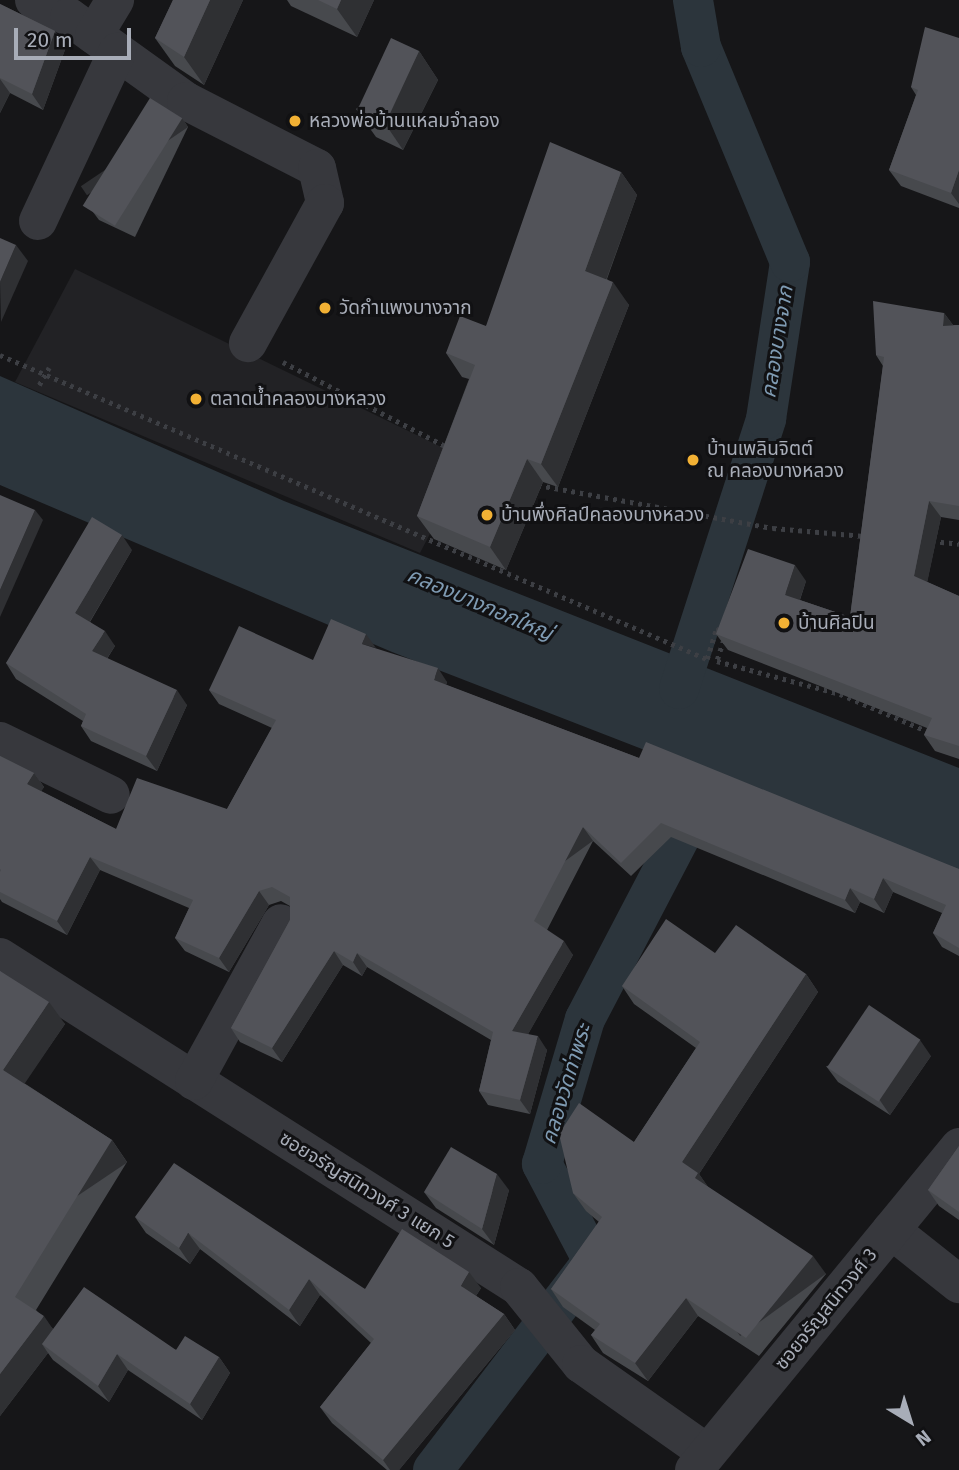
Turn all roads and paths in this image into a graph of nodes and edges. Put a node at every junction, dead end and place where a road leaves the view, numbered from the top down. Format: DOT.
graph roads {
  1 [pos="34,0"];
  2 [pos="115,0"];
  3 [pos="105,43"];
  4 [pos="38,220"];
  5 [pos="248,344"];
  6 [pos="0,355"];
  7 [pos="49,368"];
  8 [pos="39,385"];
  9 [pos="463,455"];
  10 [pos="527,482"];
  11 [pos="879,537"];
  12 [pos="919,540"];
  13 [pos="959,544"];
  14 [pos="935,734"];
  15 [pos="0,741"];
  16 [pos="111,795"];
  17 [pos="281,923"];
  18 [pos="0,957"];
  19 [pos="194,1081"];
  20 [pos="959,1147"];
  21 [pos="891,1230"];
  22 [pos="959,1284"];
  23 [pos="700,1462"];
  1 -- 3 [label="street"];
  2 -- 3 [label="street"];
  3 -- 4 [label="street"];
  3 -- 5 [label="street"];
  5 -- 9 [label="path"];
  6 -- 14 [label="path"];
  7 -- 8 [label="path"];
  10 -- 11 [label="path"];
  12 -- 13 [label="path"];
  15 -- 16 [label="street"];
  17 -- 19 [label="street"];
  18 -- 19 [label="street, ซอยจรัญสนิทวงศ์ 3 แยก 5"];
  19 -- 23 [label="street, ซอยจรัญสนิทวงศ์ 3 แยก 5"];
  20 -- 21 [label="street, ซอยจรัญสนิทวงศ์ 3"];
  21 -- 22 [label="street"];
  21 -- 23 [label="street, ซอยจรัญสนิทวงศ์ 3"];
}
